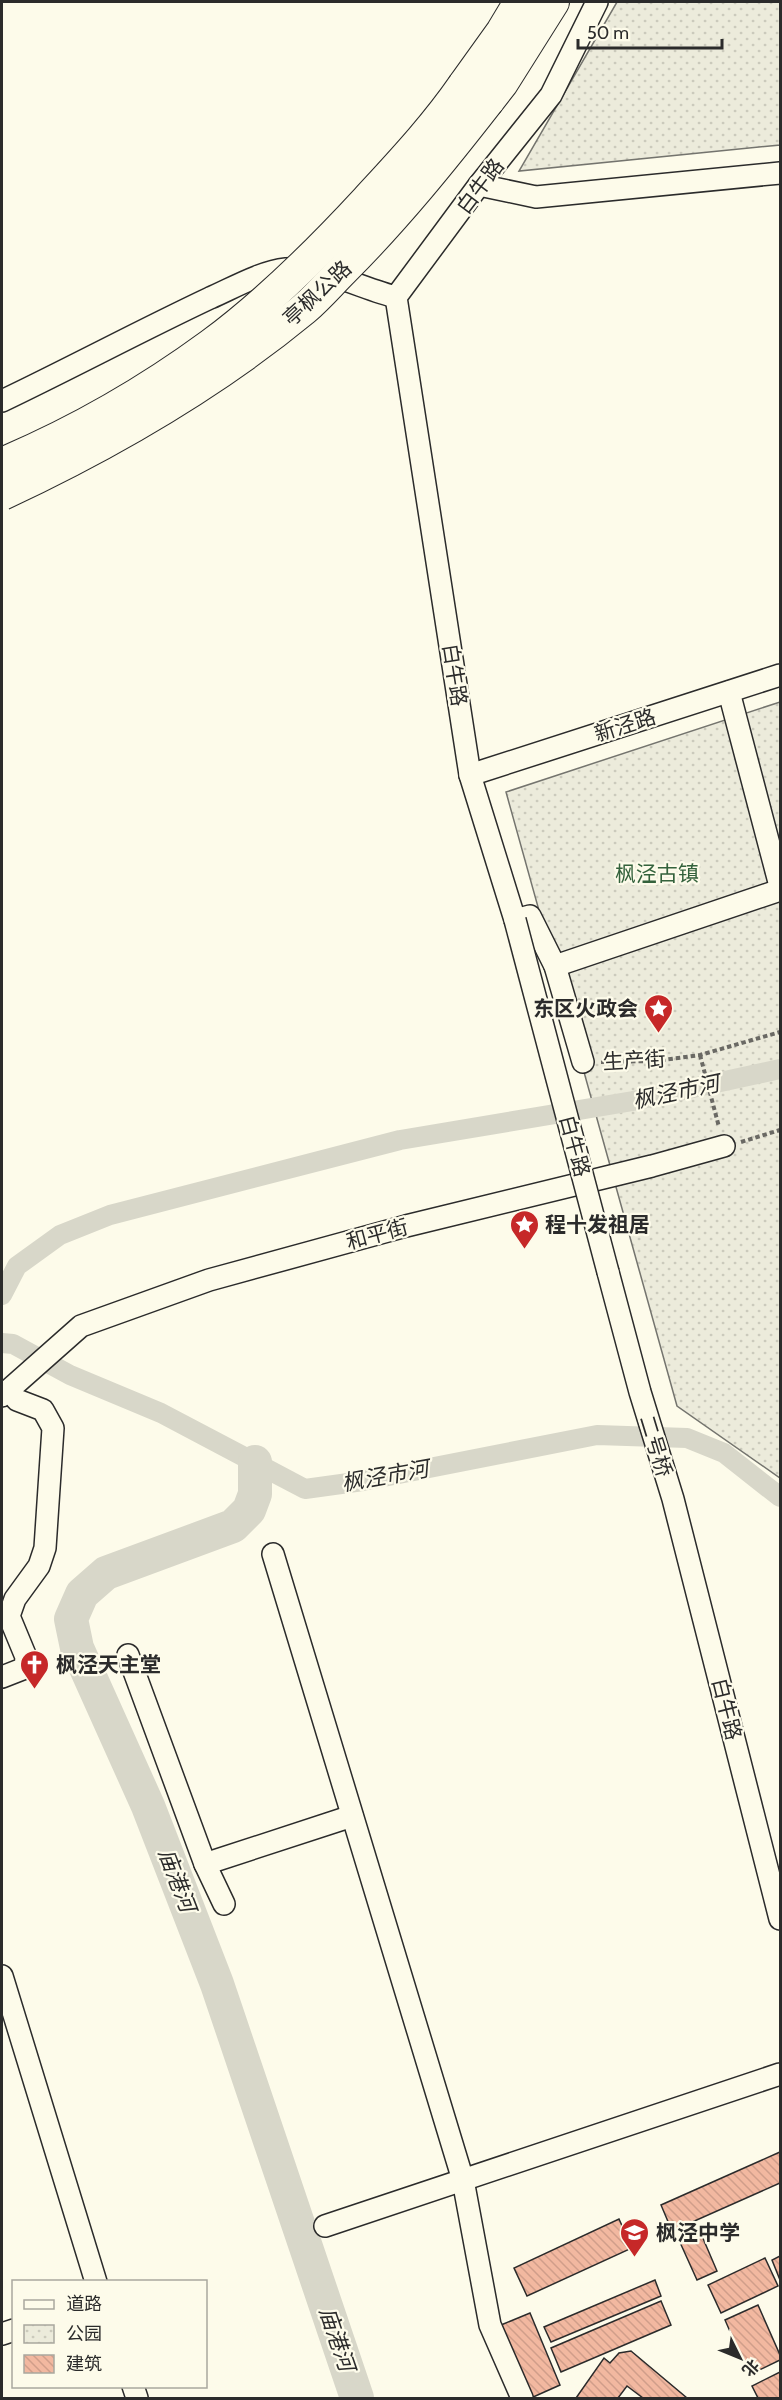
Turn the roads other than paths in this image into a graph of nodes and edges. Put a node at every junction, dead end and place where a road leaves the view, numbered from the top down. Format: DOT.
graph roads {
  1 [pos="520,2"];
  2 [pos="553,2"];
  3 [pos="597,2"];
  4 [pos="476,93"];
  5 [pos="780,173"];
  6 [pos="479,185"];
  7 [pos="396,297"];
  8 [pos="2,401"];
  9 [pos="2,464"];
  10 [pos="2,494"];
  11 [pos="780,675"];
  12 [pos="729,692"];
  13 [pos="470,775"];
  14 [pos="780,888"];
  15 [pos="515,920"];
  16 [pos="555,966"];
  17 [pos="583,1062"];
  18 [pos="724,1146"];
  19 [pos="11,1388"];
  20 [pos="640,1392"];
  21 [pos="673,1499"];
  22 [pos="273,1554"];
  23 [pos="128,1654"];
  24 [pos="2,1677"];
  25 [pos="352,1816"];
  26 [pos="205,1864"];
  27 [pos="224,1904"];
  28 [pos="780,1919"];
  29 [pos="2,1976"];
  30 [pos="780,2074"];
  31 [pos="463,2180"];
  32 [pos="325,2226"];
  33 [pos="95,2280"];
  34 [pos="522,2398"];
  1 -- 4 [label="highway, 亭枫公路"];
  2 -- 4 [label="highway, 亭枫公路"];
  3 -- 6 [label="street, 白牛路"];
  4 -- 9 [label="highway, 亭枫公路, bridge"];
  4 -- 10 [label="highway, 亭枫公路, bridge"];
  5 -- 6 [label="street"];
  6 -- 7 [label="street, 白牛路"];
  7 -- 8 [label="street"];
  7 -- 13 [label="street, 白牛路"];
  11 -- 12 [label="street, 新泾路"];
  12 -- 13 [label="street, 新泾路"];
  12 -- 14 [label="street"];
  13 -- 15 [label="street, 白牛路"];
  14 -- 16 [label="street"];
  15 -- 16 [label="street, 生产街"];
  15 -- 20 [label="street, 白牛路, bridge"];
  16 -- 17 [label="street, 生产街"];
  18 -- 19 [label="street, 和平街"];
  19 -- 24 [label="street"];
  20 -- 21 [label="street, 二号桥"];
  21 -- 28 [label="street, 白牛路"];
  22 -- 25 [label="street"];
  23 -- 26 [label="street"];
  25 -- 26 [label="street"];
  25 -- 31 [label="street"];
  26 -- 27 [label="street"];
  29 -- 33 [label="street"];
  30 -- 31 [label="street"];
  31 -- 32 [label="street"];
  31 -- 34 [label="street"];
}
